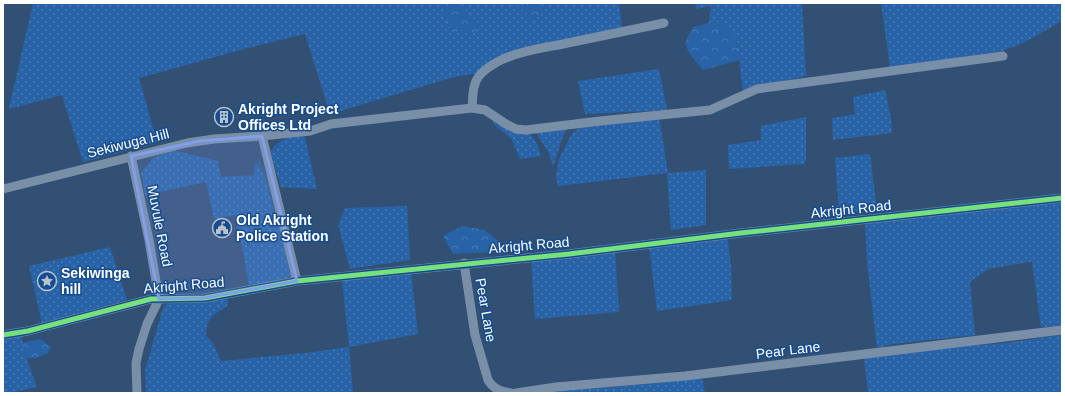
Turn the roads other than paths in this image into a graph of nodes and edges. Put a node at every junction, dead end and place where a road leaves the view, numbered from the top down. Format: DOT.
graph roads {
  1 [pos="664,23"];
  2 [pos="1003,56"];
  3 [pos="472,108"];
  4 [pos="262,136"];
  5 [pos="131,156"];
  6 [pos="3,189"];
  7 [pos="1062,198"];
  8 [pos="464,263"];
  9 [pos="297,281"];
  10 [pos="159,299"];
  11 [pos="1062,330"];
  12 [pos="3,335"];
  13 [pos="137,393"];
  14 [pos="511,393"];
  15 [pos="516,393"];
  1 -- 3 [label="street"];
  2 -- 3 [label="street"];
  3 -- 4 [label="street, Sekiwuga Hill"];
  4 -- 5 [label="street, Sekiwuga Hill"];
  4 -- 9 [label="street"];
  5 -- 6 [label="street, Sekiwuga Hill"];
  5 -- 10 [label="street, Muvule Road"];
  7 -- 8 [label="street, Akright Road"];
  8 -- 9 [label="street, Akright Road"];
  8 -- 14 [label="street, Pear Lane"];
  9 -- 10 [label="street, Akright Road"];
  10 -- 12 [label="street, Akright Road"];
  10 -- 13 [label="street"];
  11 -- 15 [label="street, Pear Lane"];
}
